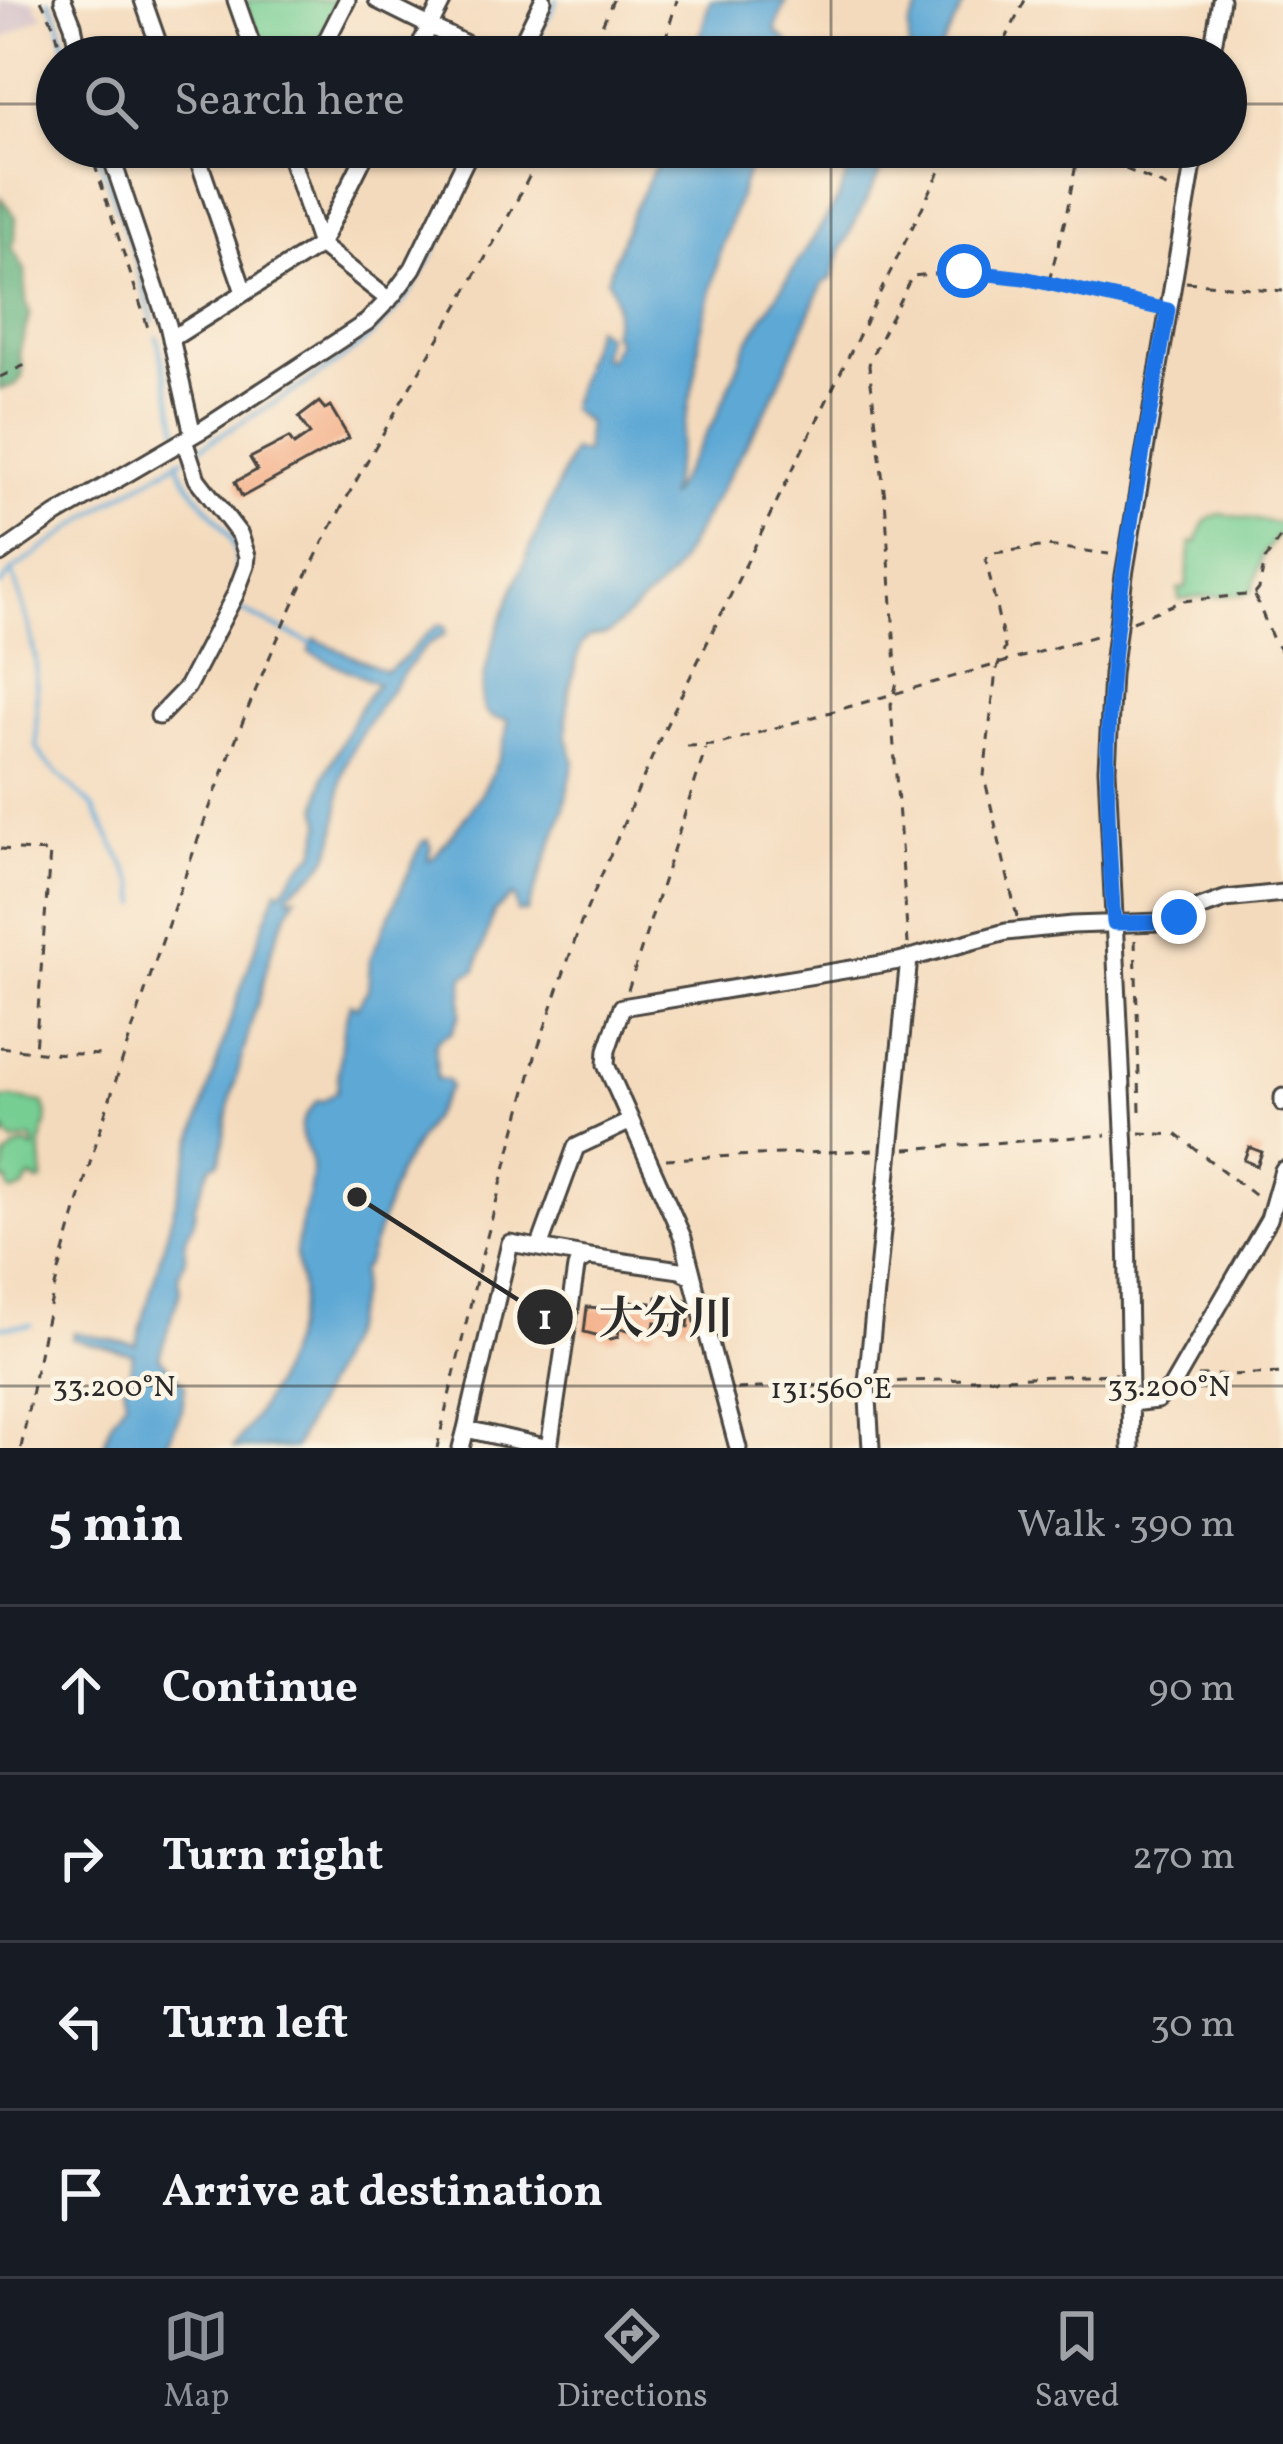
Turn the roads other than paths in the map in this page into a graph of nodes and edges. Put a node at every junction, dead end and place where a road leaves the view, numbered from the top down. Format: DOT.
graph roads {
  1 [pos="63,0"];
  2 [pos="143,0"];
  3 [pos="236,0"];
  4 [pos="347,0"];
  5 [pos="377,0"];
  6 [pos="442,0"];
  7 [pos="543,0"];
  8 [pos="1221,0"];
  9 [pos="430,26"];
  10 [pos="75,36"];
  11 [pos="156,36"];
  12 [pos="246,36"];
  13 [pos="329,36"];
  14 [pos="425,36"];
  15 [pos="450,36"];
  16 [pos="525,36"];
  17 [pos="1215,36"];
  18 [pos="115,168"];
  19 [pos="201,168"];
  20 [pos="293,168"];
  21 [pos="358,168"];
  22 [pos="462,168"];
  23 [pos="1192,168"];
  24 [pos="320,244"];
  25 [pos="244,292"];
  26 [pos="389,300"];
  27 [pos="171,339"];
  28 [pos="189,438"];
  29 [pos="0,554"];
  30 [pos="159,716"];
  31 [pos="1283,893"];
  32 [pos="1114,923"];
  33 [pos="909,958"];
  34 [pos="631,1121"];
  35 [pos="1283,1170"];
  36 [pos="539,1248"];
  37 [pos="590,1257"];
  38 [pos="694,1281"];
  39 [pos="1131,1403"];
  40 [pos="466,1429"];
  41 [pos="460,1448"];
  42 [pos="549,1448"];
  43 [pos="738,1448"];
  44 [pos="871,1448"];
  45 [pos="1131,1448"];
  1 -- 10 [label="street"];
  2 -- 11 [label="street"];
  3 -- 12 [label="street"];
  4 -- 13 [label="street"];
  5 -- 9 [label="street"];
  6 -- 9 [label="street"];
  7 -- 16 [label="street"];
  8 -- 17 [label="street"];
  9 -- 14 [label="street"];
  9 -- 15 [label="street"];
  18 -- 27 [label="street"];
  19 -- 25 [label="street"];
  20 -- 24 [label="street"];
  21 -- 24 [label="street"];
  22 -- 26 [label="street"];
  23 -- 32 [label="street"];
  24 -- 25 [label="street"];
  24 -- 26 [label="street"];
  25 -- 27 [label="street"];
  26 -- 28 [label="street"];
  27 -- 28 [label="street"];
  28 -- 29 [label="street"];
  28 -- 30 [label="street"];
  31 -- 32 [label="street"];
  32 -- 33 [label="street"];
  32 -- 39 [label="street"];
  33 -- 34 [label="street"];
  33 -- 44 [label="street"];
  34 -- 36 [label="street"];
  34 -- 38 [label="street"];
  35 -- 39 [label="street"];
  36 -- 37 [label="street"];
  36 -- 40 [label="street"];
  37 -- 38 [label="street"];
  37 -- 42 [label="street"];
  38 -- 43 [label="street"];
  39 -- 45 [label="street"];
  40 -- 41 [label="street"];
  40 -- 42 [label="street"];
}
